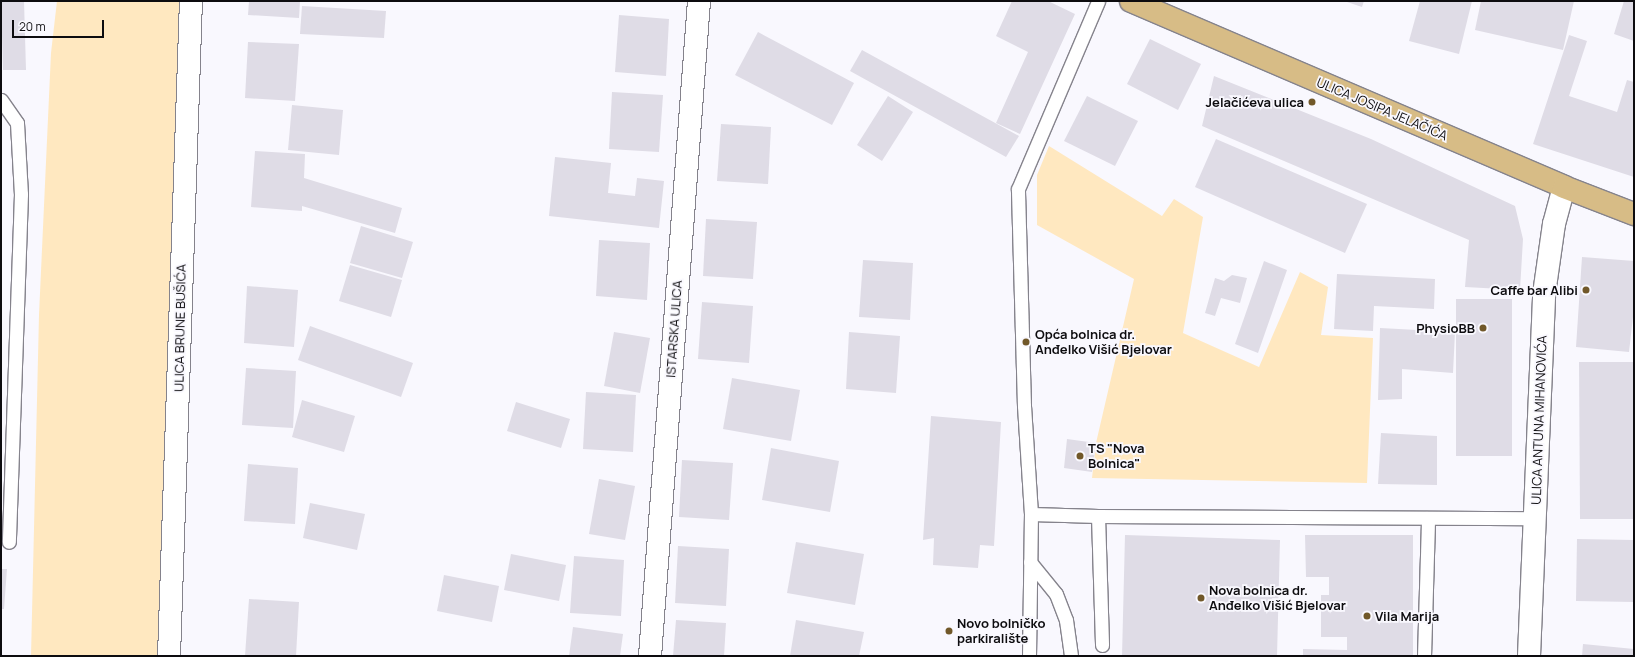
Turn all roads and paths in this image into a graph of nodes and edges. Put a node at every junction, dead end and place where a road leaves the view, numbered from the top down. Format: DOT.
graph roads {
  1 [pos="191,1"];
  2 [pos="699,1"];
  3 [pos="1098,1"];
  4 [pos="1131,1"];
  5 [pos="1,100"];
  6 [pos="1564,187"];
  7 [pos="1634,214"];
  8 [pos="1031,514"];
  9 [pos="1098,516"];
  10 [pos="1428,518"];
  11 [pos="1535,518"];
  12 [pos="9,542"];
  13 [pos="1030,562"];
  14 [pos="1102,645"];
  15 [pos="169,656"];
  16 [pos="650,656"];
  17 [pos="1029,656"];
  18 [pos="1071,656"];
  19 [pos="1424,656"];
  20 [pos="1529,656"];
  1 -- 15 [label="street, ULICA BRUNE BUŠIĆA"];
  2 -- 16 [label="street, ISTARSKA ULICA"];
  3 -- 8 [label="lane"];
  4 -- 6 [label="main road, ULICA JOSIPA JELAČIĆA"];
  5 -- 12 [label="lane"];
  6 -- 7 [label="main road, ULICA JOSIPA JELAČIĆA"];
  6 -- 11 [label="street, ULICA ANTUNA MIHANOVIĆA"];
  8 -- 9 [label="lane"];
  8 -- 13 [label="lane"];
  9 -- 10 [label="lane"];
  9 -- 14 [label="lane"];
  10 -- 11 [label="lane"];
  10 -- 19 [label="lane"];
  11 -- 20 [label="street, ULICA ANTUNA MIHANOVIĆA"];
  13 -- 17 [label="lane"];
  13 -- 18 [label="lane"];
}
